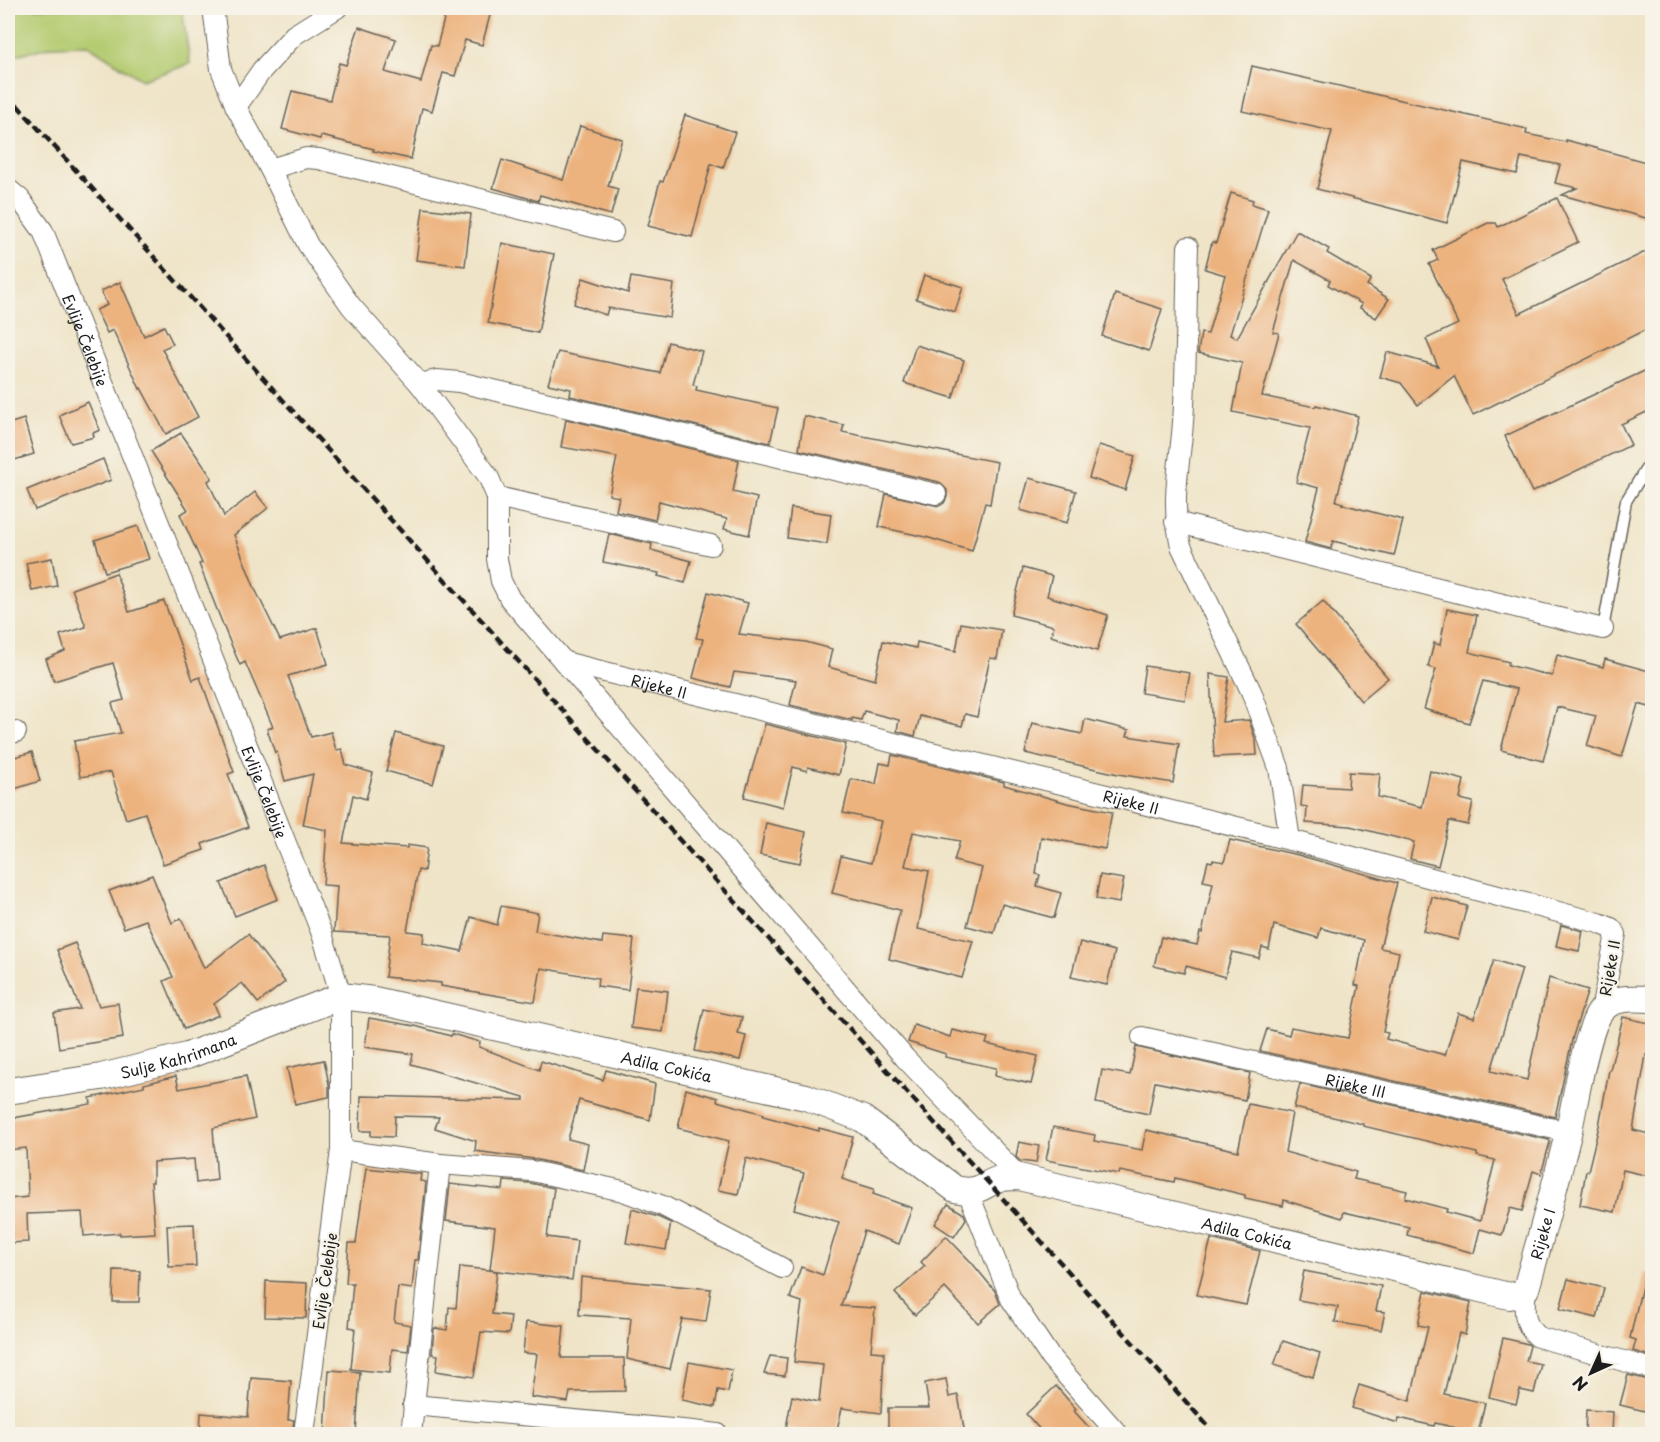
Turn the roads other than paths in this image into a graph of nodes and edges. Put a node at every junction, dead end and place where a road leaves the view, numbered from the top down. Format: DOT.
graph roads {
  1 [pos="213,8"];
  2 [pos="337,8"];
  3 [pos="236,107"];
  4 [pos="270,169"];
  5 [pos="8,189"];
  6 [pos="613,232"];
  7 [pos="1188,247"];
  8 [pos="420,384"];
  9 [pos="1653,459"];
  10 [pos="936,494"];
  11 [pos="497,497"];
  12 [pos="1175,522"];
  13 [pos="711,545"];
  14 [pos="1603,630"];
  15 [pos="564,662"];
  16 [pos="1290,840"];
  17 [pos="341,996"];
  18 [pos="1653,999"];
  19 [pos="1601,1011"];
  20 [pos="1142,1036"];
  21 [pos="8,1091"];
  22 [pos="1568,1132"];
  23 [pos="341,1150"];
  24 [pos="440,1164"];
  25 [pos="1019,1177"];
  26 [pos="968,1192"];
  27 [pos="782,1268"];
  28 [pos="1526,1289"];
  29 [pos="1653,1369"];
  30 [pos="413,1405"];
  31 [pos="693,1432"];
  32 [pos="304,1434"];
  33 [pos="411,1434"];
  34 [pos="718,1434"];
  35 [pos="1118,1434"];
  1 -- 3 [label="street"];
  2 -- 3 [label="street"];
  3 -- 4 [label="street"];
  4 -- 6 [label="street"];
  4 -- 8 [label="street"];
  5 -- 17 [label="street, Evlije Čelebije"];
  7 -- 12 [label="street"];
  8 -- 10 [label="street"];
  8 -- 11 [label="street"];
  9 -- 14 [label="lane"];
  11 -- 13 [label="street"];
  11 -- 15 [label="street"];
  12 -- 14 [label="street"];
  12 -- 16 [label="street"];
  15 -- 16 [label="street, Rijeke II"];
  15 -- 25 [label="street"];
  16 -- 19 [label="street, Rijeke II"];
  17 -- 21 [label="street, Sulje Kahrimana"];
  17 -- 23 [label="street, Evlije Čelebije"];
  17 -- 26 [label="street, Adila Cokića"];
  18 -- 19 [label="street"];
  19 -- 22 [label="street, Rijeke I"];
  20 -- 22 [label="street, Rijeke III"];
  22 -- 28 [label="street, Rijeke I"];
  23 -- 24 [label="street"];
  23 -- 32 [label="street, Evlije Čelebije"];
  24 -- 27 [label="street"];
  24 -- 30 [label="street"];
  25 -- 26 [label="street, Adila Cokića"];
  25 -- 28 [label="street, Adila Cokića"];
  26 -- 35 [label="street"];
  28 -- 29 [label="street, Rijeke I"];
  30 -- 31 [label="street"];
  30 -- 33 [label="street"];
  31 -- 34 [label="street"];
}
